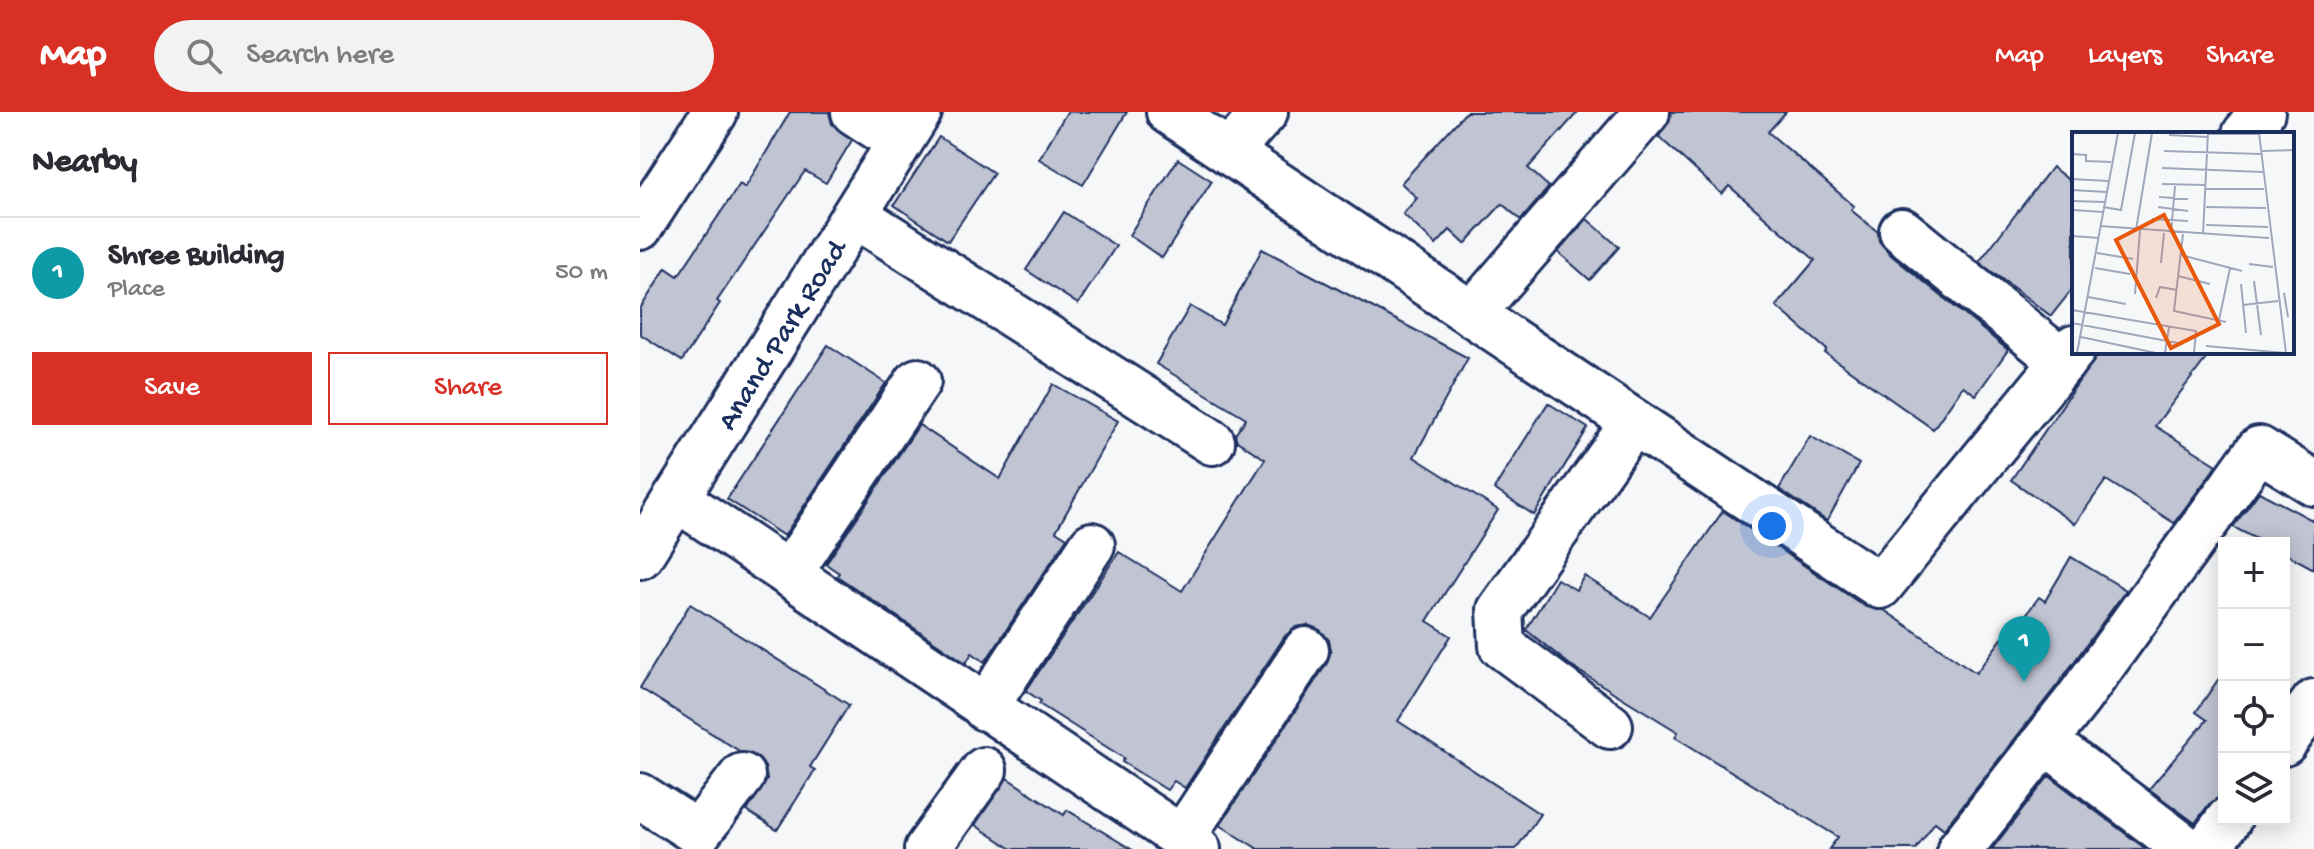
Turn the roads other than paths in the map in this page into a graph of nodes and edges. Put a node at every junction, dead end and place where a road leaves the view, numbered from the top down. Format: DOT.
graph roads {
  1 [pos="715,112"];
  2 [pos="854,112"];
  3 [pos="1169,112"];
  4 [pos="1265,112"];
  5 [pos="1647,112"];
  6 [pos="2262,112"];
  7 [pos="910,127"];
  8 [pos="2247,132"];
  9 [pos="1229,152"];
  10 [pos="855,215"];
  11 [pos="640,227"];
  12 [pos="1902,231"];
  13 [pos="1472,314"];
  14 [pos="2069,355"];
  15 [pos="918,381"];
  16 [pos="1634,422"];
  17 [pos="1212,442"];
  18 [pos="2314,483"];
  19 [pos="676,498"];
  20 [pos="1092,545"];
  21 [pos="643,546"];
  22 [pos="789,574"];
  23 [pos="1306,650"];
  24 [pos="2314,702"];
  25 [pos="985,708"];
  26 [pos="1610,726"];
  27 [pos="2290,735"];
  28 [pos="2046,742"];
  29 [pos="984,770"];
  30 [pos="742,776"];
  31 [pos="640,796"];
  32 [pos="2225,825"];
  33 [pos="1190,844"];
  34 [pos="927,849"];
  35 [pos="1960,849"];
  36 [pos="2187,849"];
  37 [pos="2207,849"];
  1 -- 11 [label="street"];
  2 -- 7 [label="street"];
  3 -- 9 [label="street"];
  4 -- 9 [label="street"];
  5 -- 13 [label="street"];
  6 -- 8 [label="street"];
  7 -- 10 [label="street, Anand Park Road"];
  9 -- 13 [label="street"];
  10 -- 17 [label="street"];
  10 -- 19 [label="street, Anand Park Road"];
  12 -- 14 [label="street"];
  13 -- 16 [label="street"];
  14 -- 16 [label="street"];
  15 -- 22 [label="street"];
  16 -- 26 [label="street"];
  18 -- 28 [label="street"];
  19 -- 21 [label="street, Anand Park Road"];
  19 -- 22 [label="street"];
  20 -- 25 [label="street"];
  22 -- 25 [label="street"];
  23 -- 33 [label="street"];
  24 -- 27 [label="street"];
  25 -- 33 [label="street"];
  28 -- 35 [label="street"];
  28 -- 36 [label="street"];
  29 -- 34 [label="street"];
  30 -- 31 [label="street"];
  32 -- 37 [label="street"];
}
